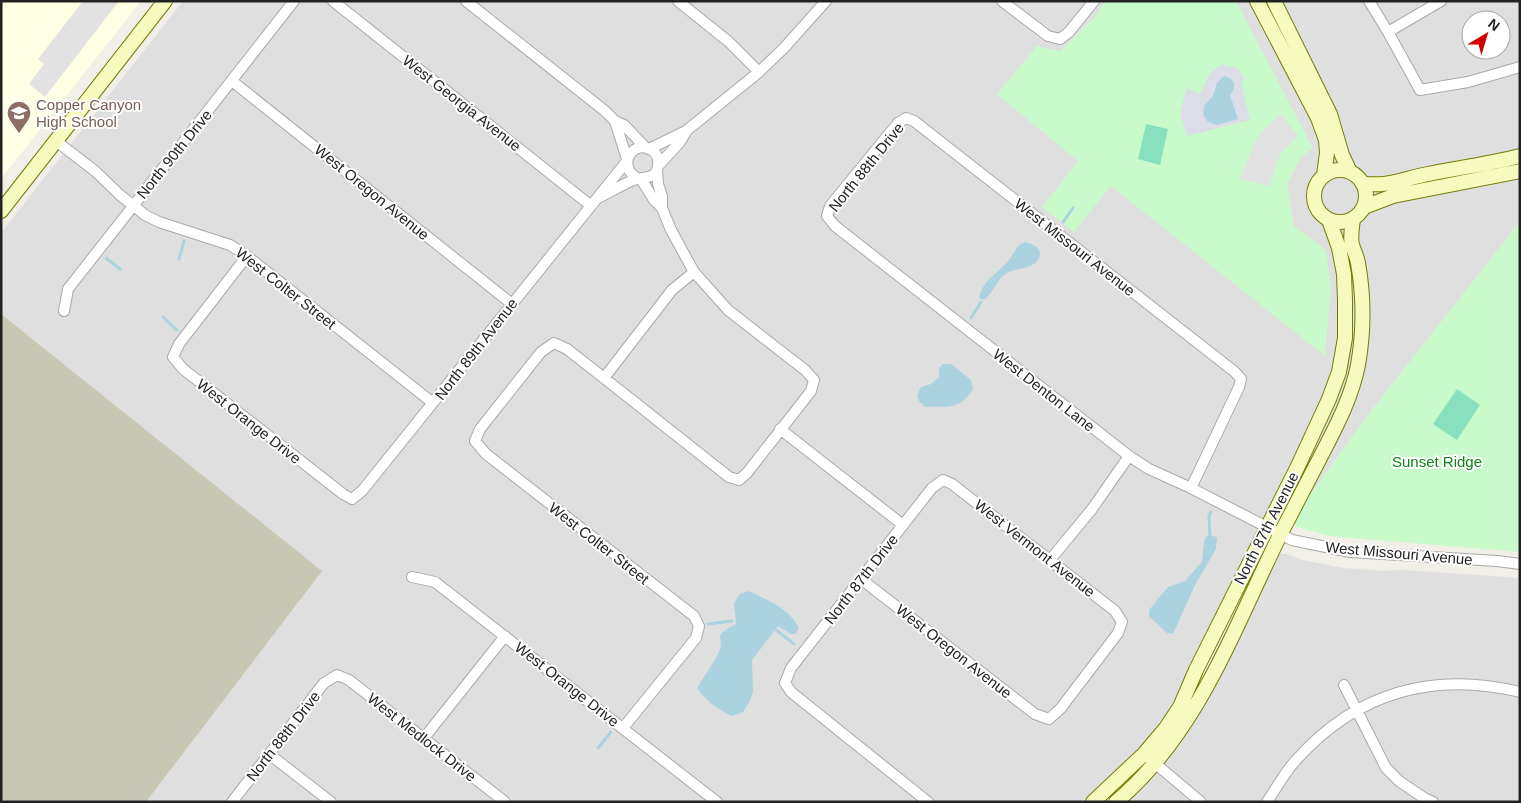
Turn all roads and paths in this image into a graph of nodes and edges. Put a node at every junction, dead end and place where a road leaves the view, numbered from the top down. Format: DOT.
graph roads {
  1 [pos="166,1"];
  2 [pos="294,1"];
  3 [pos="333,1"];
  4 [pos="466,1"];
  5 [pos="678,1"];
  6 [pos="826,1"];
  7 [pos="1002,1"];
  8 [pos="1094,1"];
  9 [pos="1257,1"];
  10 [pos="1274,1"];
  11 [pos="1369,1"];
  12 [pos="1441,1"];
  13 [pos="1388,32"];
  14 [pos="1520,68"];
  15 [pos="759,72"];
  16 [pos="232,81"];
  17 [pos="906,118"];
  18 [pos="615,121"];
  19 [pos="686,131"];
  20 [pos="56,142"];
  21 [pos="647,148"];
  22 [pos="1520,156"];
  23 [pos="627,160"];
  24 [pos="657,168"];
  25 [pos="1520,170"];
  26 [pos="1350,172"];
  27 [pos="1324,175"];
  28 [pos="639,178"];
  29 [pos="1362,183"];
  30 [pos="599,197"];
  31 [pos="133,205"];
  32 [pos="590,205"];
  33 [pos="1364,207"];
  34 [pos="662,208"];
  35 [pos="1,211"];
  36 [pos="827,216"];
  37 [pos="1353,219"];
  38 [pos="1328,220"];
  39 [pos="247,256"];
  40 [pos="694,272"];
  41 [pos="512,304"];
  42 [pos="64,311"];
  43 [pos="604,378"];
  44 [pos="433,403"];
  45 [pos="780,429"];
  46 [pos="1129,456"];
  47 [pos="942,480"];
  48 [pos="1191,488"];
  49 [pos="352,499"];
  50 [pos="903,525"];
  51 [pos="1266,527"];
  52 [pos="1280,534"];
  53 [pos="1050,560"];
  54 [pos="1520,564"];
  55 [pos="412,577"];
  56 [pos="861,579"];
  57 [pos="505,636"];
  58 [pos="337,675"];
  59 [pos="1344,685"];
  60 [pos="1520,692"];
  61 [pos="1357,710"];
  62 [pos="1049,719"];
  63 [pos="623,728"];
  64 [pos="424,738"];
  65 [pos="269,754"];
  66 [pos="1149,759"];
  67 [pos="925,801"];
  68 [pos="232,802"];
  69 [pos="331,802"];
  70 [pos="505,802"];
  71 [pos="717,802"];
  72 [pos="1093,802"];
  73 [pos="1116,802"];
  74 [pos="1201,802"];
  75 [pos="1267,802"];
  76 [pos="1433,802"];
  1 -- 20 [label="street"];
  2 -- 16 [label="street, North 90th Drive"];
  3 -- 32 [label="street, West Georgia Avenue"];
  4 -- 18 [label="street"];
  5 -- 15 [label="street"];
  6 -- 15 [label="street"];
  7 -- 8 [label="street"];
  9 -- 27 [label="street"];
  10 -- 26 [label="street"];
  11 -- 13 [label="street"];
  12 -- 13 [label="street"];
  13 -- 14 [label="street"];
  15 -- 19 [label="street"];
  16 -- 31 [label="street, North 90th Drive"];
  16 -- 41 [label="street, West Oregon Avenue"];
  17 -- 36 [label="street, North 88th Drive"];
  17 -- 48 [label="street, West Missouri Avenue"];
  18 -- 21 [label="street"];
  18 -- 23 [label="street"];
  19 -- 21 [label="street"];
  19 -- 24 [label="street"];
  20 -- 31 [label="street, West Colter Street"];
  20 -- 35 [label="street"];
  21 -- 23 [label="street"];
  21 -- 24 [label="street"];
  22 -- 29 [label="street"];
  23 -- 28 [label="street"];
  23 -- 30 [label="street, North 89th Avenue"];
  24 -- 28 [label="street"];
  24 -- 34 [label="street"];
  25 -- 33 [label="street"];
  26 -- 27 [label="street"];
  26 -- 29 [label="street"];
  27 -- 38 [label="street"];
  28 -- 30 [label="street, North 89th Avenue"];
  28 -- 34 [label="street"];
  29 -- 33 [label="street"];
  30 -- 32 [label="street, North 89th Avenue"];
  31 -- 39 [label="street, West Colter Street"];
  31 -- 42 [label="street, North 90th Drive"];
  32 -- 41 [label="street, North 89th Avenue"];
  33 -- 37 [label="street"];
  34 -- 40 [label="street"];
  36 -- 46 [label="street, West Denton Lane"];
  37 -- 38 [label="street"];
  37 -- 52 [label="street, North 87th Avenue"];
  38 -- 51 [label="street, North 87th Avenue"];
  39 -- 44 [label="street, West Colter Street"];
  39 -- 49 [label="street, West Orange Drive"];
  40 -- 43 [label="street"];
  40 -- 45 [label="street"];
  41 -- 44 [label="street, North 89th Avenue"];
  43 -- 45 [label="street"];
  43 -- 63 [label="street, West Colter Street"];
  44 -- 49 [label="street, North 89th Avenue"];
  45 -- 50 [label="street"];
  46 -- 48 [label="street, West Denton Lane"];
  46 -- 53 [label="street"];
  47 -- 50 [label="street, North 87th Drive"];
  47 -- 53 [label="street, West Vermont Avenue"];
  48 -- 51 [label="street, West Denton Lane"];
  50 -- 56 [label="street, North 87th Drive"];
  51 -- 52 [label="street, West Denton Lane"];
  51 -- 66 [label="street, North 87th Avenue"];
  52 -- 54 [label="street, West Missouri Avenue"];
  52 -- 66 [label="street, North 87th Avenue"];
  53 -- 62 [label="street, West Vermont Avenue"];
  55 -- 57 [label="street, West Orange Drive"];
  56 -- 62 [label="street, West Oregon Avenue"];
  56 -- 67 [label="street, North 87th Drive"];
  57 -- 63 [label="street, West Orange Drive"];
  57 -- 64 [label="street"];
  58 -- 64 [label="street, West Medlock Drive"];
  58 -- 65 [label="street, North 88th Drive"];
  59 -- 61 [label="street"];
  60 -- 61 [label="street"];
  61 -- 75 [label="street"];
  61 -- 76 [label="street"];
  63 -- 71 [label="street, West Orange Drive"];
  64 -- 70 [label="street, West Medlock Drive"];
  65 -- 68 [label="street, North 88th Drive"];
  65 -- 69 [label="street"];
  66 -- 72 [label="street, North 87th Avenue"];
  66 -- 73 [label="street, North 87th Avenue"];
  66 -- 74 [label="street"];
}
